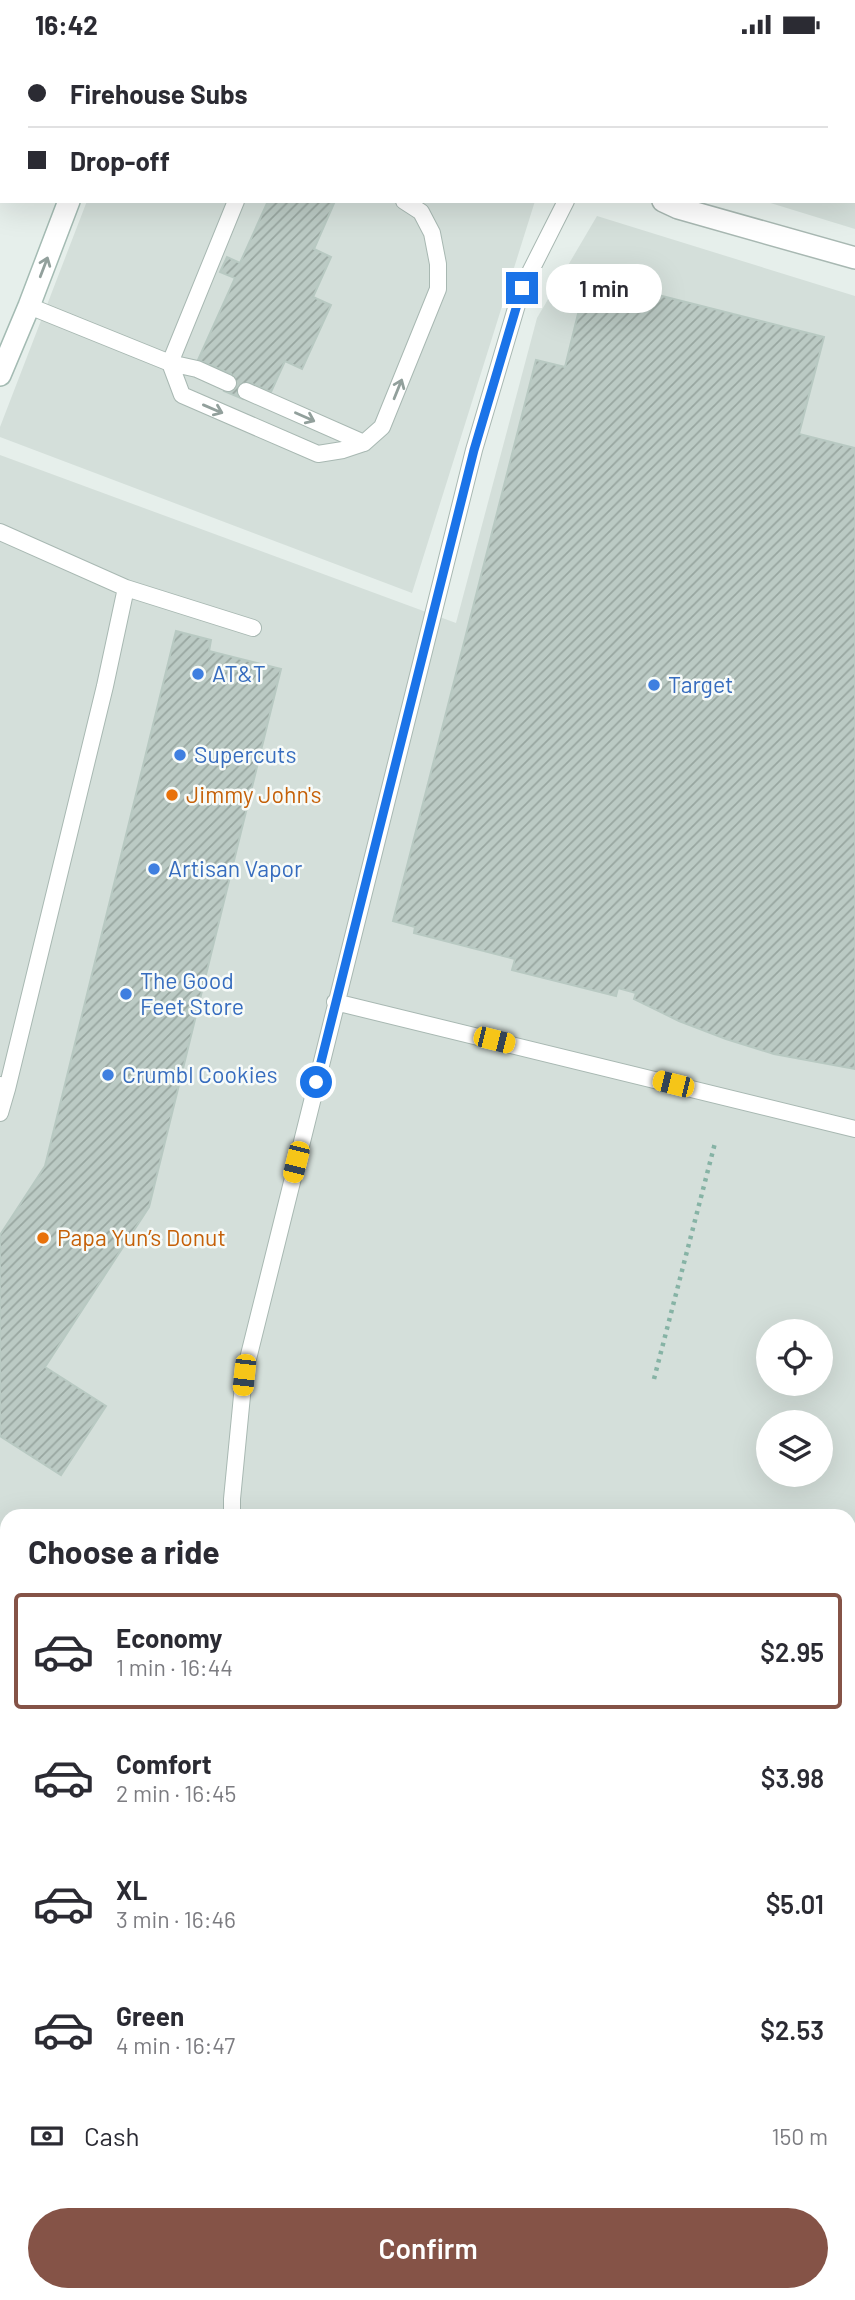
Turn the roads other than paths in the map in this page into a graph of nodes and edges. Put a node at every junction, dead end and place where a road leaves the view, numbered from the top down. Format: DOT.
graph roads {
  1 [pos="68,203"];
  2 [pos="235,203"];
  3 [pos="407,203"];
  4 [pos="565,203"];
  5 [pos="667,203"];
  6 [pos="855,258"];
  7 [pos="29,306"];
  8 [pos="170,363"];
  9 [pos="0,376"];
  10 [pos="228,383"];
  11 [pos="246,391"];
  12 [pos="364,443"];
  13 [pos="0,532"];
  14 [pos="126,588"];
  15 [pos="253,628"];
  16 [pos="335,1002"];
  17 [pos="4,1087"];
  18 [pos="0,1113"];
  19 [pos="855,1129"];
  20 [pos="233,1509"];
  7 -- 1 [label="street, one-way"];
  2 -- 8 [label="lane"];
  12 -- 3 [label="lane, one-way"];
  4 -- 16 [label="lane"];
  5 -- 6 [label="street"];
  7 -- 8 [label="lane"];
  7 -- 9 [label="street"];
  8 -- 10 [label="lane"];
  8 -- 12 [label="lane, one-way"];
  11 -- 12 [label="lane, one-way"];
  13 -- 14 [label="lane"];
  14 -- 15 [label="lane"];
  14 -- 17 [label="lane"];
  16 -- 19 [label="lane"];
  16 -- 20 [label="lane"];
  17 -- 18 [label="lane"];
}
